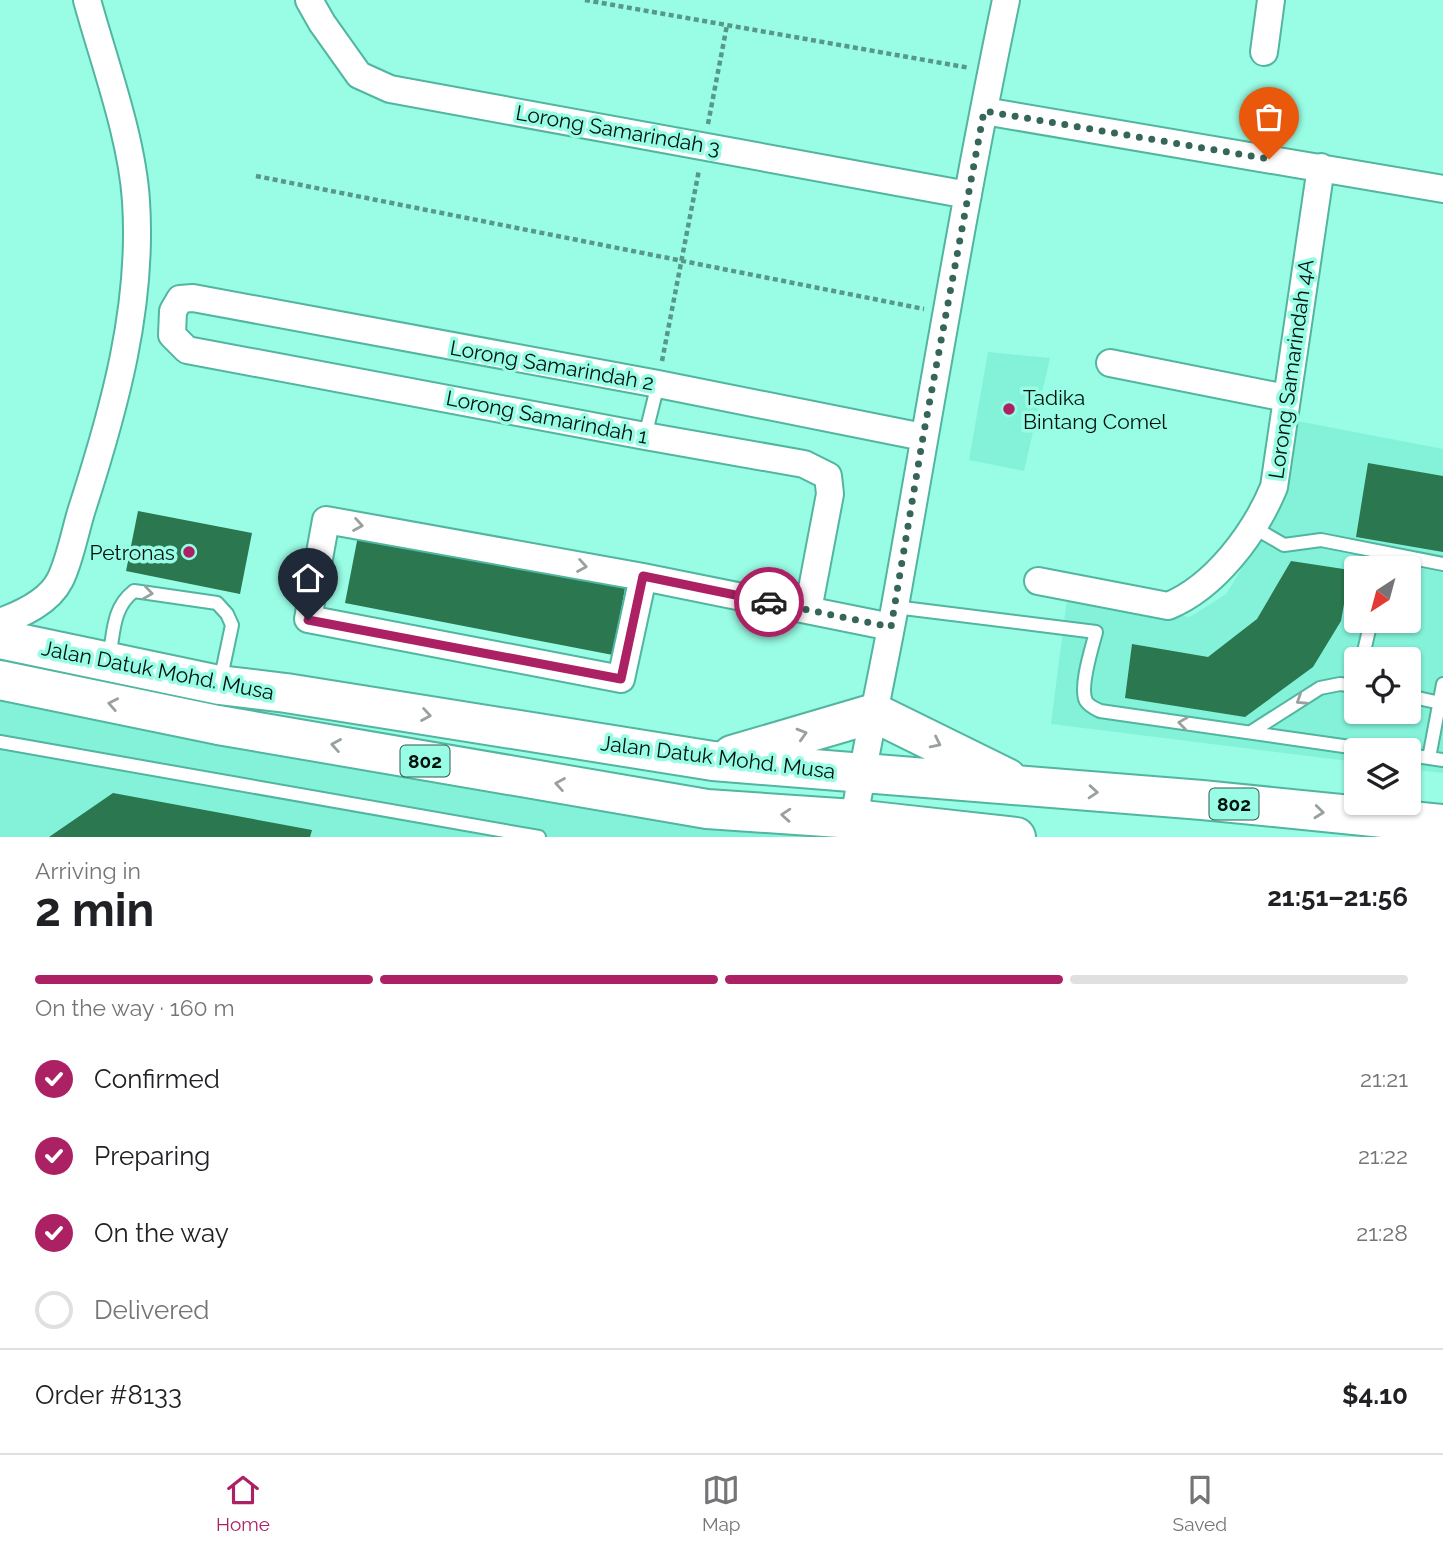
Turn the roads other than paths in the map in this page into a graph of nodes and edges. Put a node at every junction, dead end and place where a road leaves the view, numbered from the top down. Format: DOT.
graph roads {
  1 [pos="87,0"];
  2 [pos="309,0"];
  3 [pos="1006,0"];
  4 [pos="1271,0"];
  5 [pos="1264,52"];
  6 [pos="984,111"];
  7 [pos="1321,167"];
  8 [pos="1443,189"];
  9 [pos="968,195"];
  10 [pos="180,299"];
  11 [pos="1110,363"];
  12 [pos="658,384"];
  13 [pos="1286,398"];
  14 [pos="645,436"];
  15 [pos="923,437"];
  16 [pos="1253,527"];
  17 [pos="1385,552"];
  18 [pos="1384,556"];
  19 [pos="1443,564"];
  20 [pos="643,576"];
  21 [pos="1038,581"];
  22 [pos="808,610"];
  23 [pos="893,617"];
  24 [pos="0,622"];
  25 [pos="0,639"];
  26 [pos="108,662"];
  27 [pos="0,680"];
  28 [pos="1344,684"];
  29 [pos="1443,684"];
  30 [pos="219,685"];
  31 [pos="1421,699"];
  32 [pos="1440,703"];
  33 [pos="875,713"];
  34 [pos="1251,732"];
  35 [pos="0,742"];
  36 [pos="1344,746"];
  37 [pos="1421,757"];
  38 [pos="1429,758"];
  39 [pos="1443,760"];
  40 [pos="713,761"];
  41 [pos="861,774"];
  42 [pos="1025,787"];
  43 [pos="854,819"];
  44 [pos="1443,824"];
  45 [pos="473,832"];
  46 [pos="538,837"];
  47 [pos="1017,837"];
  1 -- 24 [label="street"];
  2 -- 9 [label="street, Lorong Samarindah 3"];
  3 -- 6 [label="street"];
  4 -- 5 [label="street"];
  6 -- 7 [label="street"];
  6 -- 9 [label="street"];
  7 -- 8 [label="street"];
  7 -- 13 [label="street, Lorong Samarindah 4A"];
  9 -- 15 [label="street"];
  10 -- 12 [label="street, Lorong Samarindah 2"];
  10 -- 14 [label="street, Lorong Samarindah 1"];
  11 -- 13 [label="street"];
  12 -- 14 [label="lane"];
  12 -- 15 [label="street, Lorong Samarindah 2"];
  13 -- 16 [label="street, Lorong Samarindah 4A"];
  14 -- 22 [label="street, Lorong Samarindah 1"];
  15 -- 23 [label="street"];
  16 -- 17 [label="lane"];
  16 -- 21 [label="street, Lorong Samarindah 4A"];
  17 -- 18 [label="lane"];
  17 -- 19 [label="lane"];
  20 -- 20 [label="street, one-way"];
  20 -- 22 [label="street"];
  22 -- 23 [label="street"];
  23 -- 33 [label="street"];
  34 -- 23 [label="lane, one-way"];
  25 -- 26 [label="highway, Jalan Datuk Mohd. Musa / 802"];
  26 -- 30 [label="highway, Jalan Datuk Mohd. Musa / 802"];
  26 -- 30 [label="lane, one-way"];
  43 -- 27 [label="highway, Jalan Datuk Mohd. Musa / 802, one-way"];
  28 -- 34 [label="lane, one-way"];
  29 -- 32 [label="lane"];
  30 -- 40 [label="highway, Jalan Datuk Mohd. Musa / 802, one-way"];
  31 -- 32 [label="lane"];
  32 -- 38 [label="lane"];
  40 -- 33 [label="highway, one-way"];
  33 -- 41 [label="street"];
  33 -- 42 [label="highway, one-way"];
  34 -- 36 [label="lane"];
  35 -- 45 [label="lane"];
  37 -- 38 [label="lane"];
  38 -- 39 [label="lane"];
  40 -- 41 [label="highway, Jalan Datuk Mohd. Musa / 802"];
  41 -- 42 [label="highway, Jalan Datuk Mohd. Musa / 802"];
  41 -- 43 [label="street"];
  42 -- 44 [label="highway, Jalan Datuk Mohd. Musa / 802, one-way"];
  43 -- 47 [label="highway, Jalan Datuk Mohd. Musa / 802"];
  45 -- 46 [label="lane"];
}
